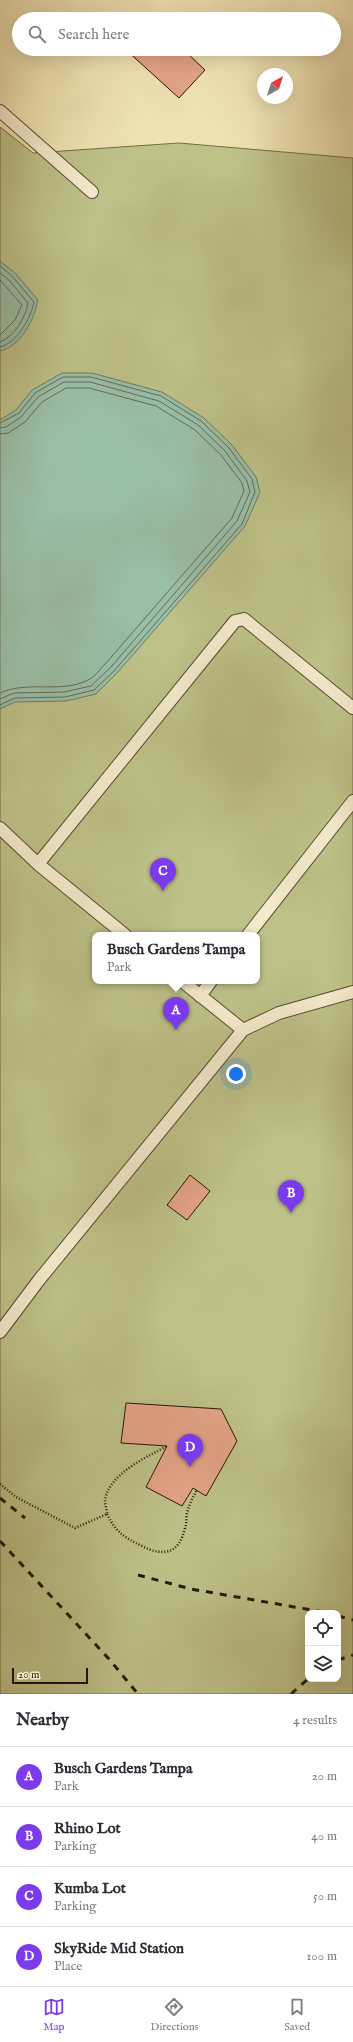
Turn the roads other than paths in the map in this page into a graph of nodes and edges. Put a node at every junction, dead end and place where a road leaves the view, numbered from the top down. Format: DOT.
graph roads {
  1 [pos="0,111"];
  2 [pos="92,192"];
  3 [pos="353,708"];
  4 [pos="353,801"];
  5 [pos="0,828"];
  6 [pos="38,864"];
  7 [pos="120,932"];
  8 [pos="250,932"];
  9 [pos="186,984"];
  10 [pos="210,984"];
  11 [pos="353,992"];
  12 [pos="200,996"];
  13 [pos="243,1030"];
  14 [pos="0,1332"];
  1 -- 2 [label="lane"];
  3 -- 6 [label="lane"];
  4 -- 8 [label="lane"];
  5 -- 6 [label="lane"];
  6 -- 7 [label="lane"];
  9 -- 12 [label="lane"];
  10 -- 12 [label="lane"];
  11 -- 13 [label="lane"];
  12 -- 13 [label="lane"];
  13 -- 14 [label="lane"];
}
